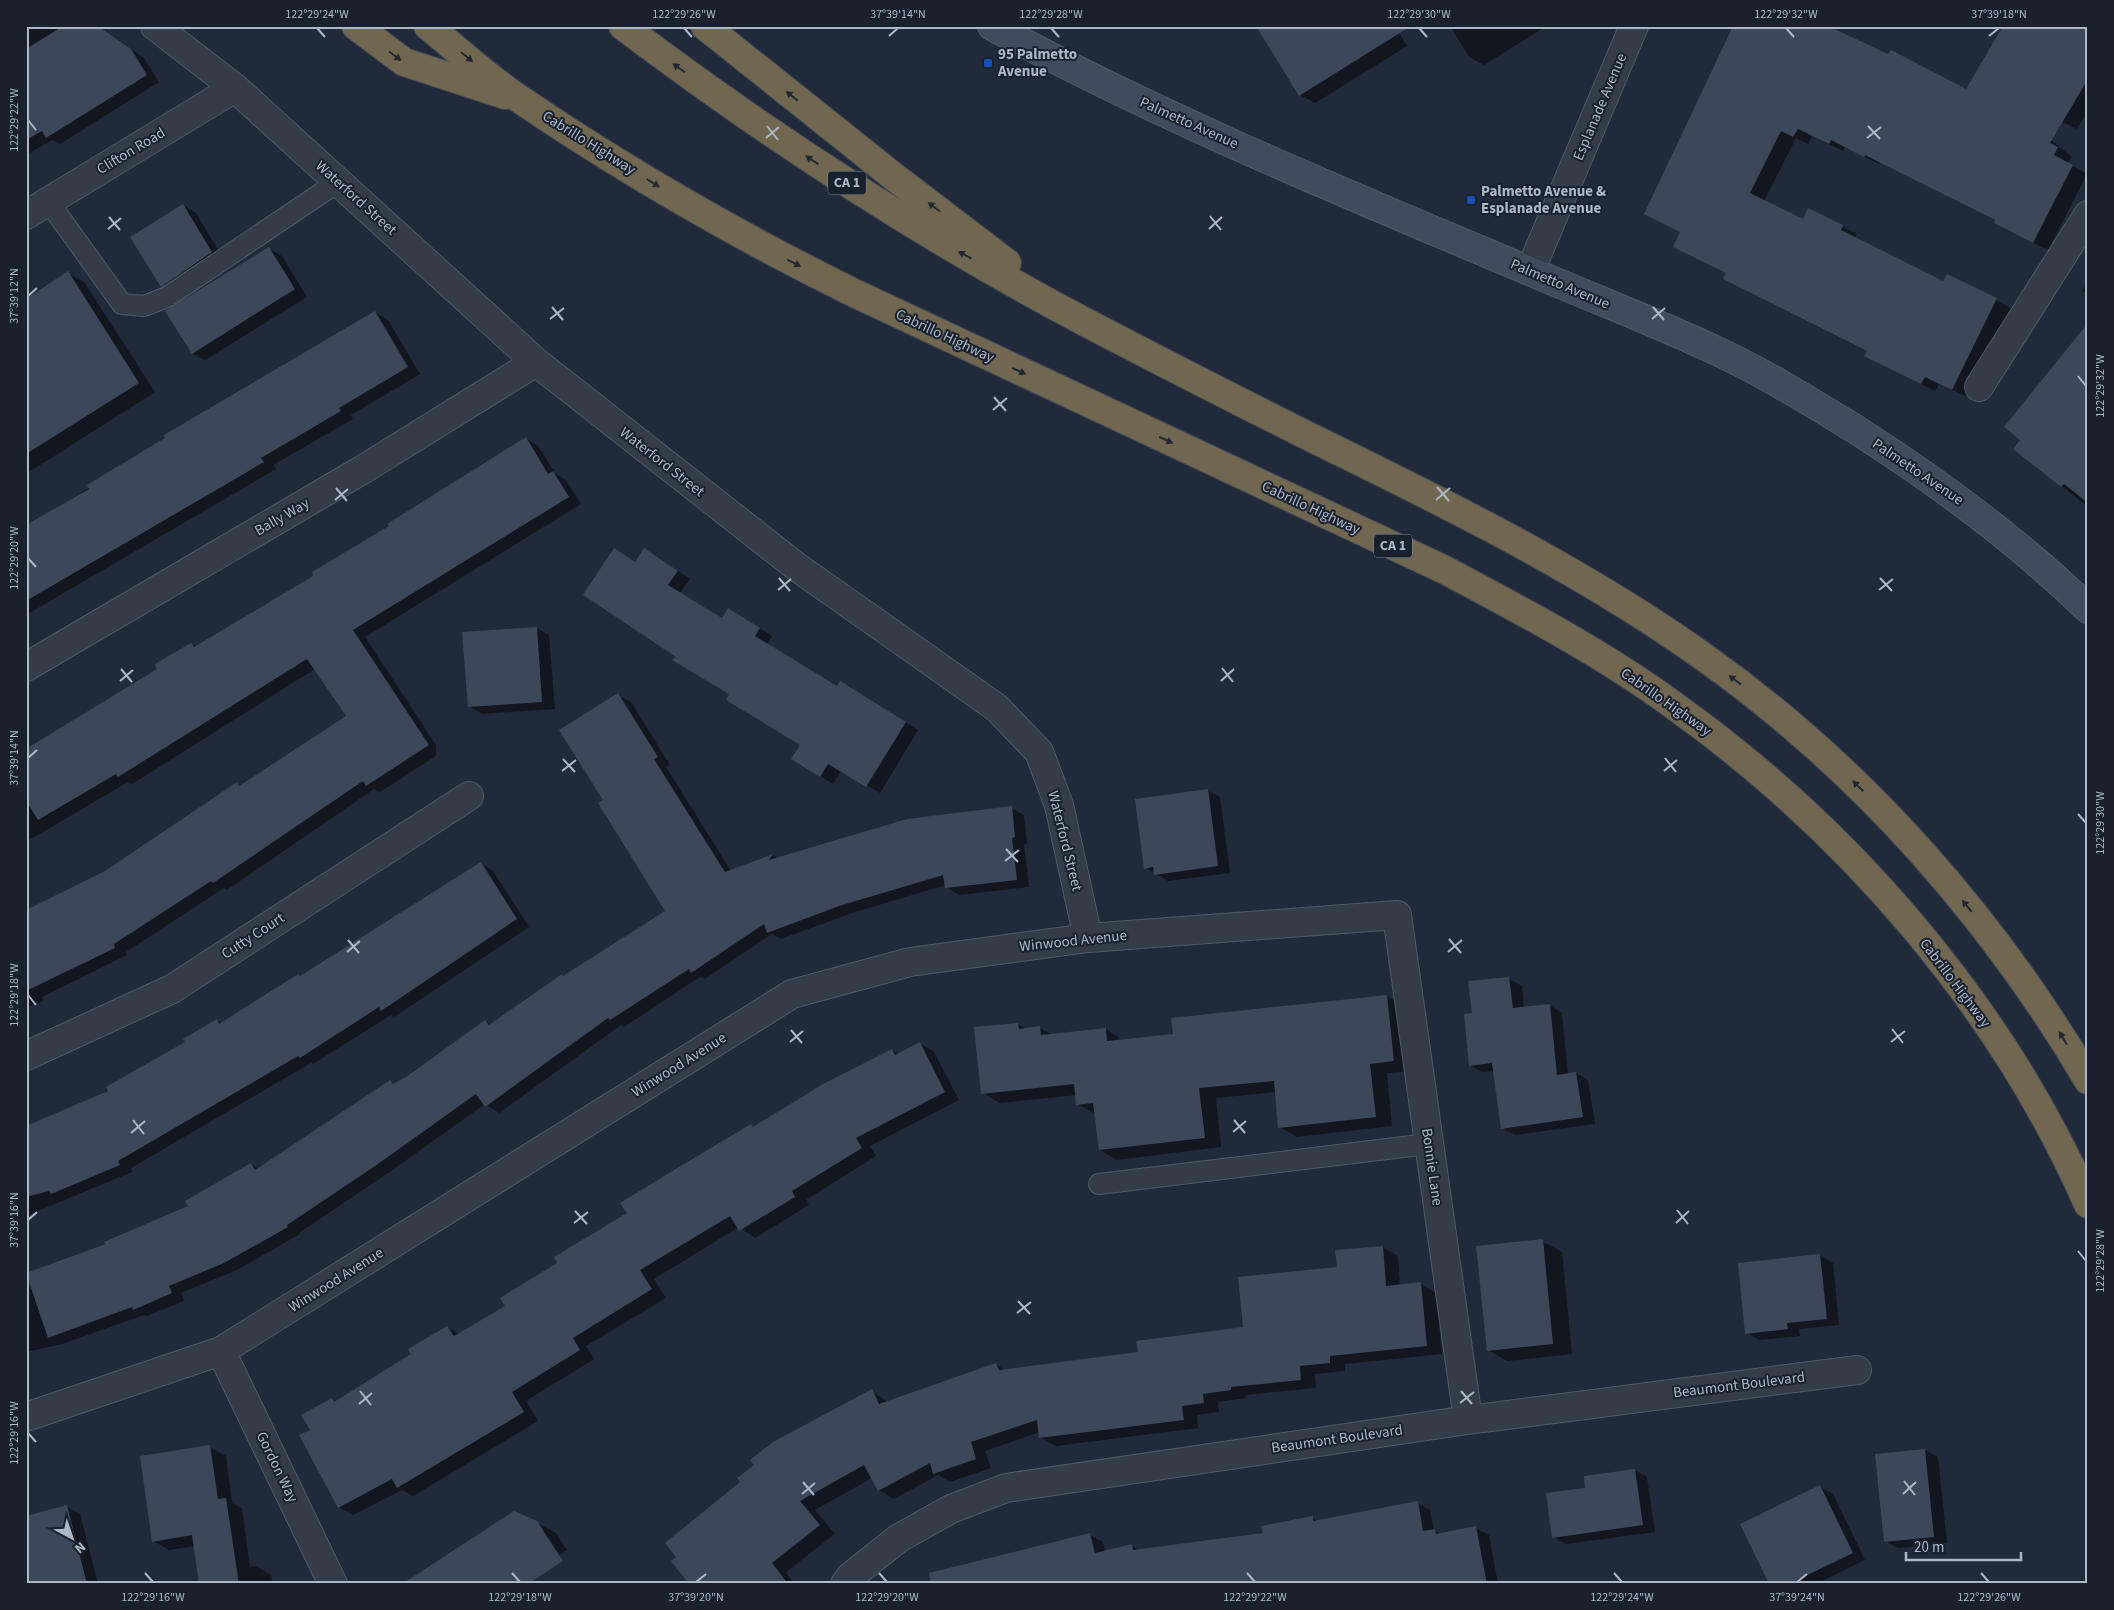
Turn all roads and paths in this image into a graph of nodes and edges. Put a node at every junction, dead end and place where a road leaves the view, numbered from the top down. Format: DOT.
graph roads {
  1 [pos="155,26"];
  2 [pos="356,26"];
  3 [pos="428,26"];
  4 [pos="623,26"];
  5 [pos="705,26"];
  6 [pos="992,26"];
  7 [pos="1634,26"];
  8 [pos="235,88"];
  9 [pos="522,101"];
  10 [pos="338,182"];
  11 [pos="37,208"];
  12 [pos="2088,215"];
  13 [pos="1530,271"];
  14 [pos="1084,321"];
  15 [pos="536,362"];
  16 [pos="1978,387"];
  17 [pos="2088,609"];
  18 [pos="26,667"];
  19 [pos="469,796"];
  20 [pos="1397,915"];
  21 [pos="1088,938"];
  22 [pos="26,1056"];
  23 [pos="2088,1080"];
  24 [pos="1428,1144"];
  25 [pos="1099,1184"];
  26 [pos="2088,1204"];
  27 [pos="222,1351"];
  28 [pos="1857,1370"];
  29 [pos="26,1417"];
  30 [pos="1468,1420"];
  31 [pos="333,1584"];
  32 [pos="845,1584"];
  1 -- 8 [label="street, Waterford Street"];
  2 -- 9 [label="highway, one-way"];
  3 -- 9 [label="highway, Cabrillo Highway / CA 1, one-way"];
  14 -- 4 [label="highway, CA 1, one-way"];
  14 -- 5 [label="highway, one-way"];
  6 -- 13 [label="street, Palmetto Avenue"];
  7 -- 13 [label="street, Esplanade Avenue"];
  8 -- 10 [label="street, Waterford Street"];
  8 -- 11 [label="street, Clifton Road"];
  9 -- 26 [label="highway, Cabrillo Highway / CA 1, one-way"];
  10 -- 11 [label="lane"];
  10 -- 15 [label="street, Waterford Street"];
  12 -- 16 [label="street"];
  13 -- 17 [label="street, Palmetto Avenue"];
  23 -- 14 [label="highway, CA 1, one-way"];
  15 -- 18 [label="street, Bally Way"];
  15 -- 21 [label="street, Waterford Street"];
  19 -- 22 [label="street, Cutty Court"];
  20 -- 21 [label="street, Winwood Avenue"];
  20 -- 24 [label="street, Bonnie Lane"];
  21 -- 27 [label="street, Winwood Avenue"];
  24 -- 25 [label="lane"];
  24 -- 30 [label="street, Bonnie Lane"];
  27 -- 29 [label="street, Winwood Avenue"];
  27 -- 31 [label="street, Gordon Way"];
  28 -- 30 [label="street, Beaumont Boulevard"];
  30 -- 32 [label="street, Beaumont Boulevard"];
}
